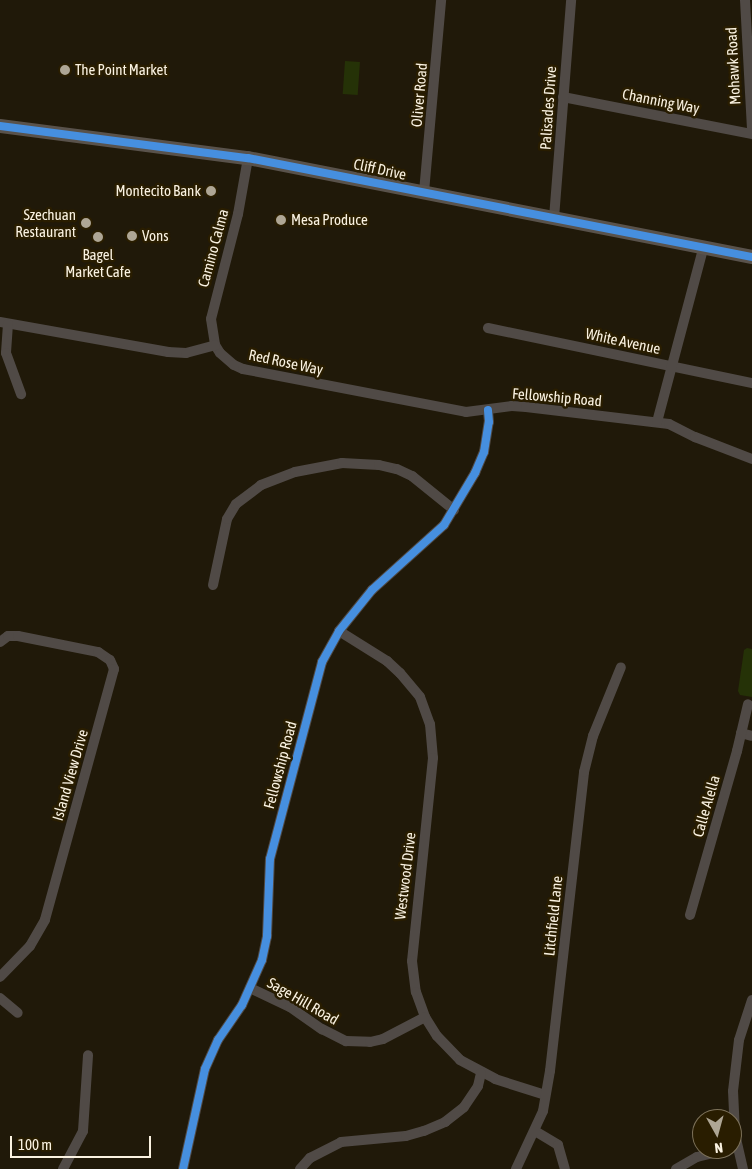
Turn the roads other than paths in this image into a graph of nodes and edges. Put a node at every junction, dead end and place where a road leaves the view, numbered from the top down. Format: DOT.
graph roads {
  1 [pos="441,0"];
  2 [pos="571,0"];
  3 [pos="743,0"];
  4 [pos="563,97"];
  5 [pos="0,126"];
  6 [pos="752,130"];
  7 [pos="752,134"];
  8 [pos="248,158"];
  9 [pos="424,192"];
  10 [pos="554,218"];
  11 [pos="703,249"];
  12 [pos="752,257"];
  13 [pos="4,323"];
  14 [pos="488,328"];
  15 [pos="215,345"];
  16 [pos="671,367"];
  17 [pos="752,383"];
  18 [pos="21,394"];
  19 [pos="488,410"];
  20 [pos="657,422"];
  21 [pos="752,459"];
  22 [pos="454,510"];
  23 [pos="213,585"];
  24 [pos="339,631"];
  25 [pos="0,642"];
  26 [pos="621,667"];
  27 [pos="748,704"];
  28 [pos="742,733"];
  29 [pos="752,736"];
  30 [pos="690,915"];
  31 [pos="0,977"];
  32 [pos="250,988"];
  33 [pos="0,998"];
  34 [pos="752,1000"];
  35 [pos="18,1013"];
  36 [pos="425,1017"];
  37 [pos="88,1056"];
  38 [pos="481,1073"];
  39 [pos="545,1095"];
  40 [pos="733,1109"];
  41 [pos="535,1131"];
  42 [pos="695,1159"];
  43 [pos="63,1169"];
  44 [pos="183,1169"];
  45 [pos="300,1169"];
  46 [pos="516,1169"];
  47 [pos="565,1169"];
  48 [pos="676,1169"];
  1 -- 9 [label="street, Oliver Road"];
  2 -- 4 [label="street, Palisades Drive"];
  3 -- 6 [label="street, Mohawk Road"];
  4 -- 7 [label="street, Channing Way"];
  4 -- 10 [label="street, Palisades Drive"];
  5 -- 8 [label="main road, Cliff Drive"];
  8 -- 9 [label="main road, Cliff Drive"];
  8 -- 15 [label="street, Camino Calma"];
  9 -- 10 [label="main road, Cliff Drive"];
  10 -- 11 [label="main road, Cliff Drive"];
  11 -- 12 [label="main road, Cliff Drive"];
  11 -- 16 [label="street"];
  13 -- 15 [label="street"];
  13 -- 18 [label="street"];
  14 -- 16 [label="street, White Avenue"];
  15 -- 19 [label="street, Red Rose Way"];
  16 -- 17 [label="street, White Avenue"];
  16 -- 20 [label="street"];
  19 -- 20 [label="street, Fellowship Road"];
  19 -- 22 [label="street, Fellowship Road"];
  20 -- 21 [label="street"];
  22 -- 23 [label="street"];
  22 -- 24 [label="street, Fellowship Road"];
  24 -- 32 [label="street, Fellowship Road"];
  24 -- 36 [label="street, Westwood Drive"];
  25 -- 31 [label="street, Island View Drive"];
  26 -- 39 [label="street, Litchfield Lane"];
  27 -- 28 [label="street, Calle Alella"];
  28 -- 29 [label="street"];
  28 -- 30 [label="street, Calle Alella"];
  32 -- 36 [label="street, Sage Hill Road"];
  32 -- 44 [label="street, Fellowship Road"];
  33 -- 35 [label="street"];
  34 -- 40 [label="street"];
  36 -- 38 [label="street, Westwood Drive"];
  37 -- 43 [label="street"];
  38 -- 39 [label="street, Westwood Drive"];
  38 -- 45 [label="street"];
  39 -- 41 [label="street, Litchfield Lane"];
  41 -- 46 [label="street, Litchfield Lane"];
  41 -- 47 [label="street"];
  42 -- 48 [label="street"];
}
